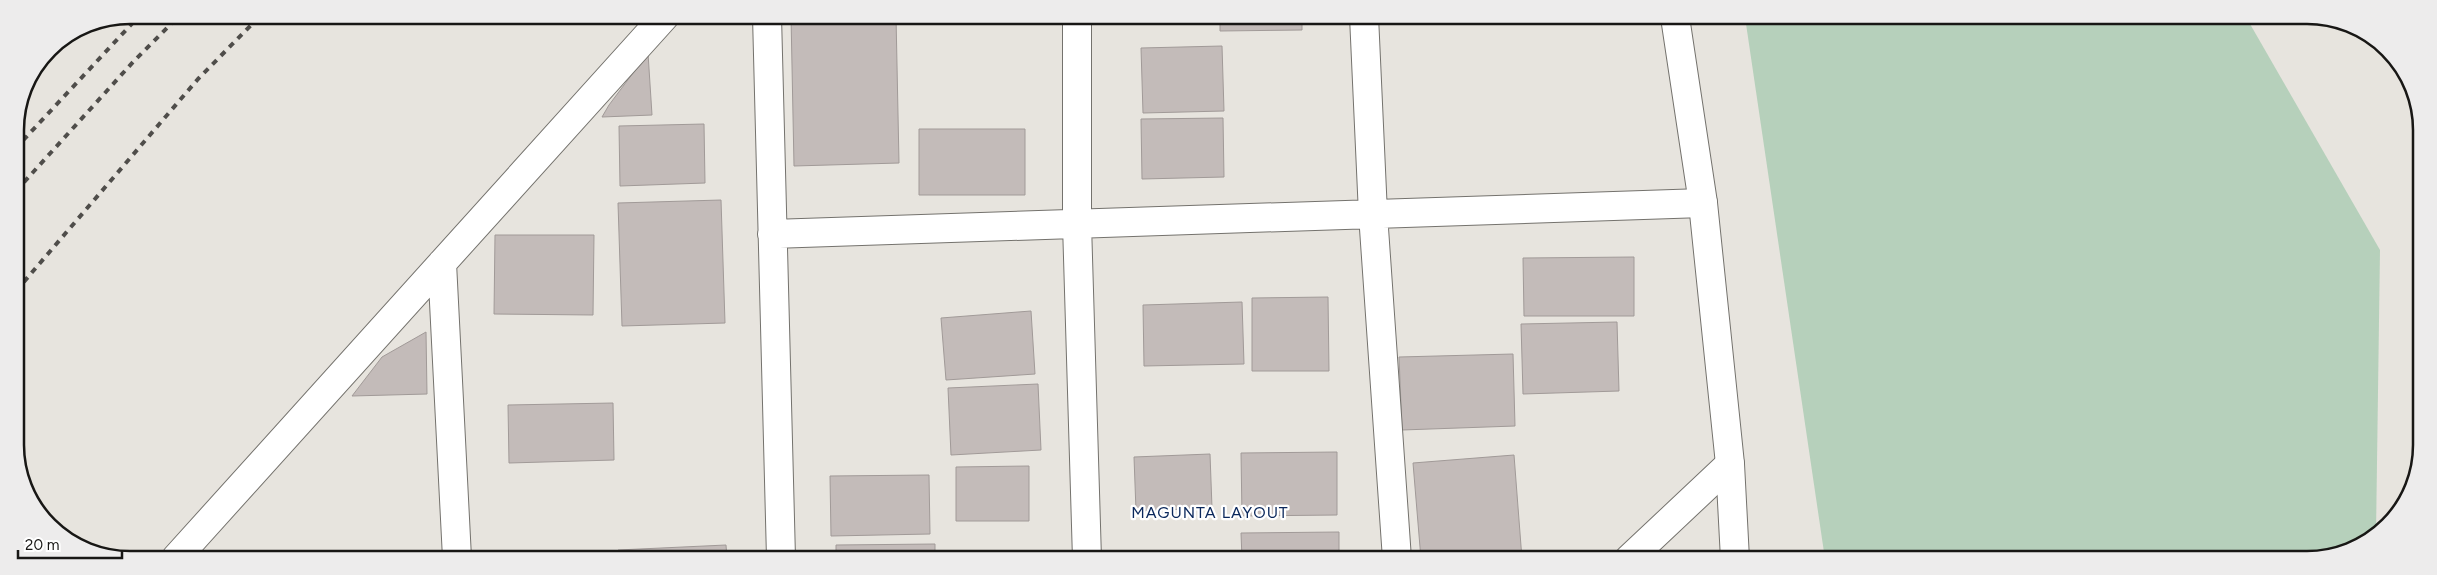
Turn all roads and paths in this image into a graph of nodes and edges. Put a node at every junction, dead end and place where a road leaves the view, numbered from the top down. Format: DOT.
graph roads {
  1 [pos="658,24"];
  2 [pos="767,24"];
  3 [pos="1077,24"];
  4 [pos="1364,24"];
  5 [pos="1676,24"];
  6 [pos="1703,203"];
  7 [pos="1373,214"];
  8 [pos="1077,224"];
  9 [pos="772,234"];
  10 [pos="442,263"];
  11 [pos="1730,464"];
  12 [pos="182,551"];
  13 [pos="457,551"];
  14 [pos="781,551"];
  15 [pos="1087,551"];
  16 [pos="1396,551"];
  17 [pos="1638,551"];
  18 [pos="1735,551"];
  1 -- 10 [label="street"];
  2 -- 9 [label="street"];
  3 -- 8 [label="street"];
  4 -- 7 [label="street"];
  5 -- 6 [label="street"];
  6 -- 7 [label="street"];
  6 -- 11 [label="street"];
  7 -- 8 [label="street"];
  7 -- 16 [label="street"];
  8 -- 9 [label="street"];
  8 -- 15 [label="street"];
  9 -- 14 [label="street"];
  10 -- 12 [label="street"];
  10 -- 13 [label="street"];
  11 -- 17 [label="street"];
  11 -- 18 [label="street"];
}
